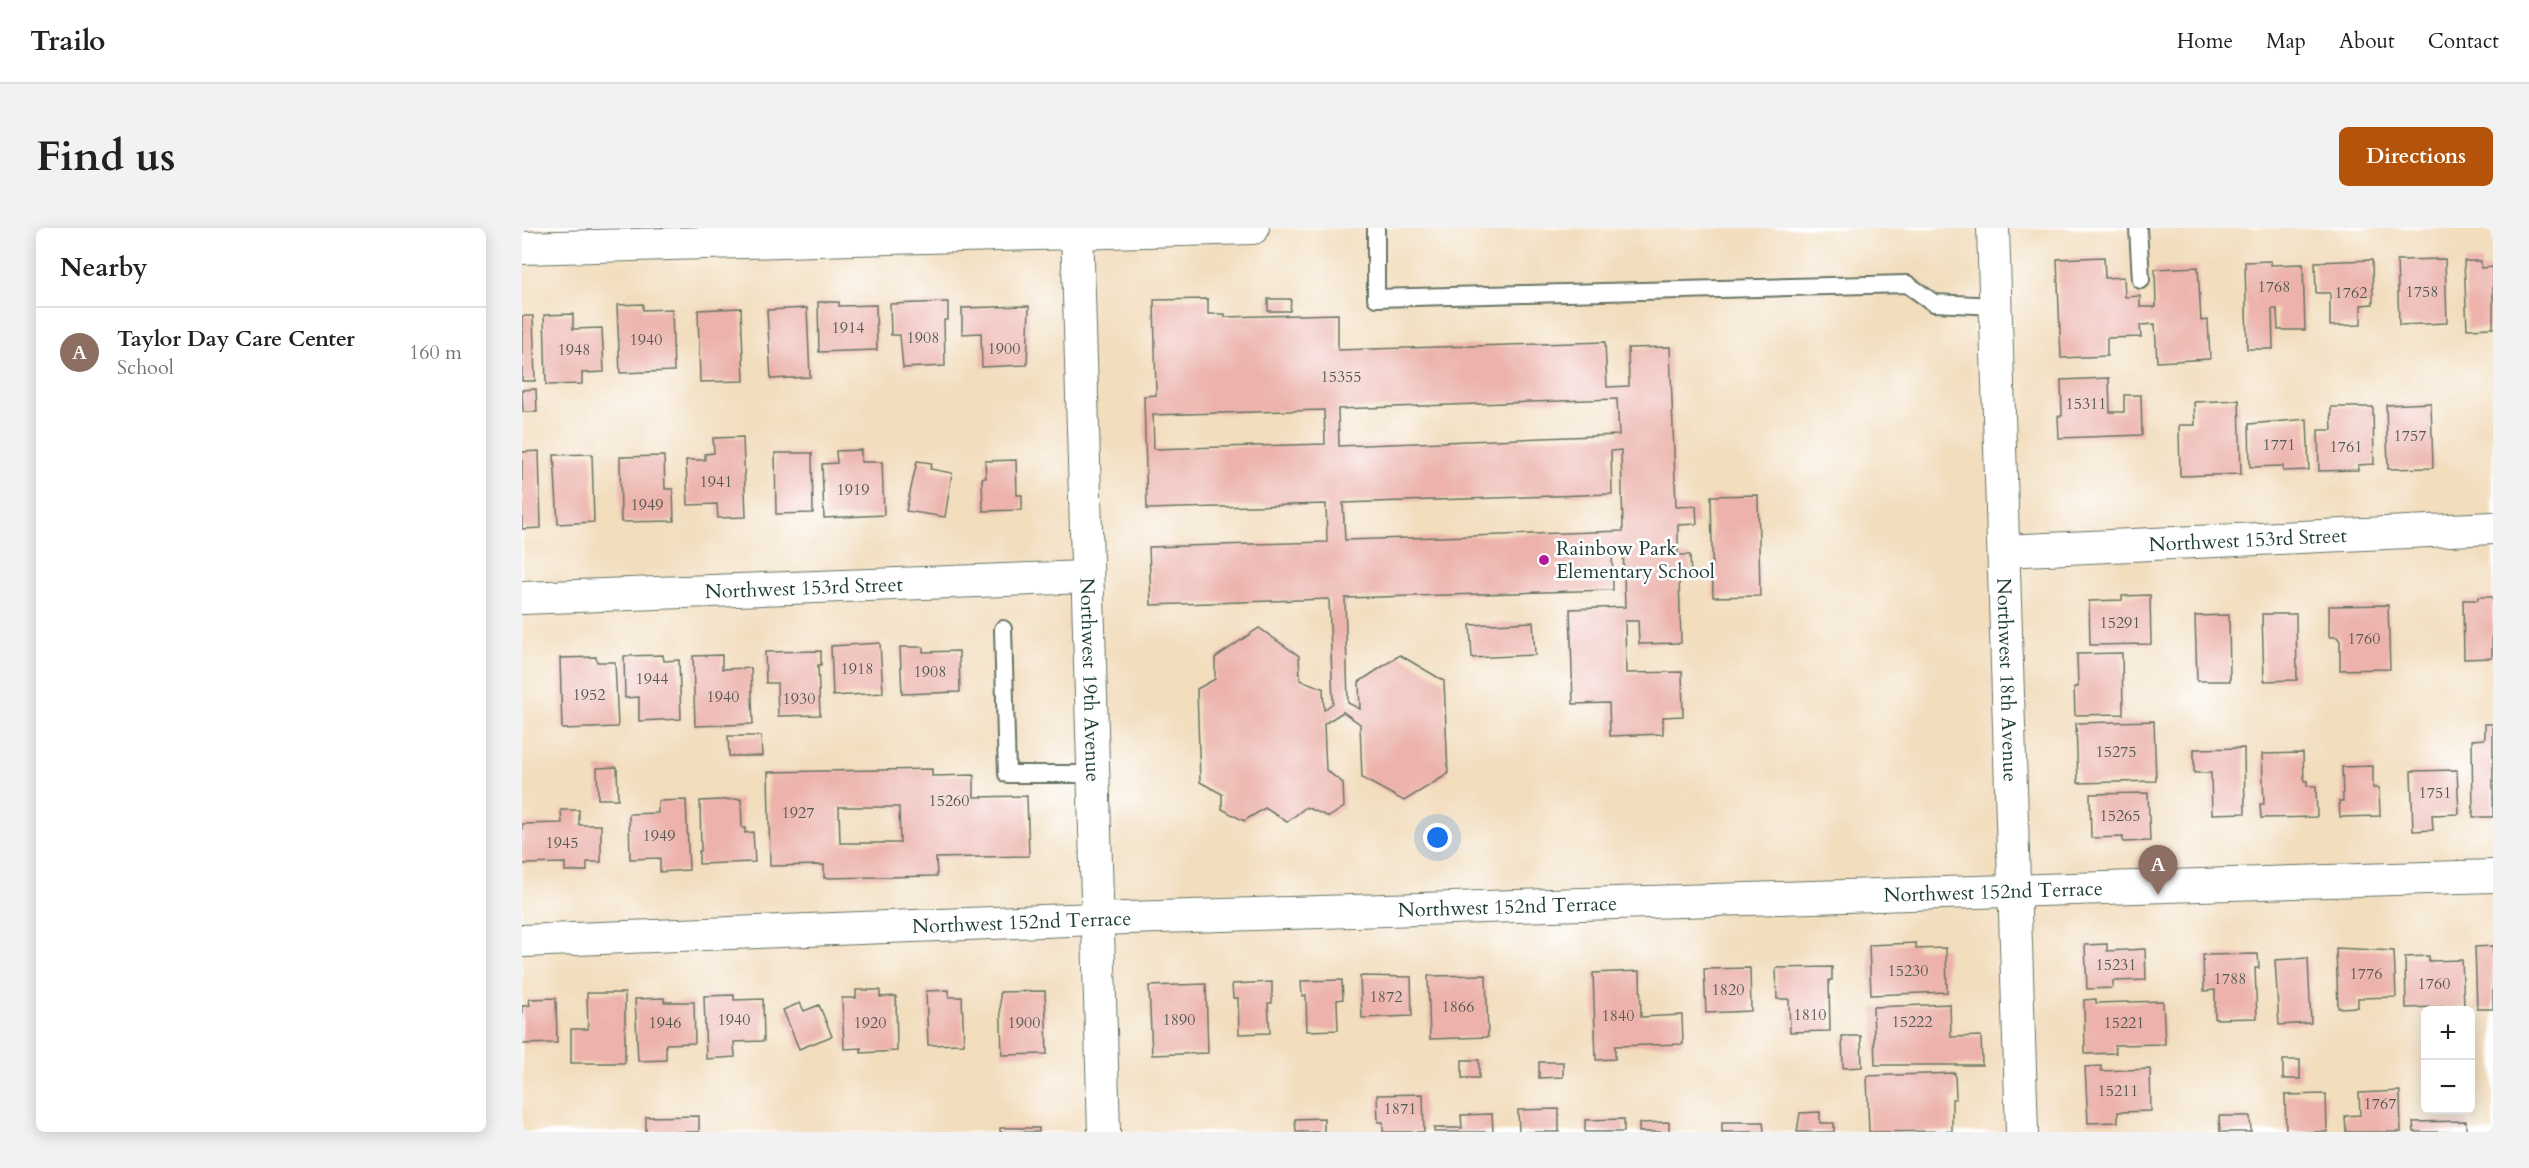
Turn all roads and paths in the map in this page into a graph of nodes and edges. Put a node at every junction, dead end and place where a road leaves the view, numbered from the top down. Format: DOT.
graph roads {
  1 [pos="1253,228"];
  2 [pos="1376,228"];
  3 [pos="1993,228"];
  4 [pos="2138,228"];
  5 [pos="1077,230"];
  6 [pos="522,248"];
  7 [pos="2141,280"];
  8 [pos="1996,306"];
  9 [pos="2493,528"];
  10 [pos="2004,552"];
  11 [pos="1086,577"];
  12 [pos="522,598"];
  13 [pos="1003,629"];
  14 [pos="1092,774"];
  15 [pos="2493,876"];
  16 [pos="2013,890"];
  17 [pos="1096,919"];
  18 [pos="522,941"];
  19 [pos="1104,1132"];
  20 [pos="2022,1132"];
  1 -- 5 [label="street"];
  2 -- 8 [label="lane"];
  3 -- 8 [label="street, Northwest 18th Avenue"];
  4 -- 7 [label="lane"];
  5 -- 6 [label="street"];
  5 -- 11 [label="street, Northwest 19th Avenue"];
  8 -- 10 [label="street, Northwest 18th Avenue"];
  9 -- 10 [label="street, Northwest 153rd Street"];
  10 -- 16 [label="street, Northwest 18th Avenue"];
  11 -- 12 [label="street, Northwest 153rd Street"];
  11 -- 14 [label="street, Northwest 19th Avenue"];
  13 -- 14 [label="lane"];
  14 -- 17 [label="street, Northwest 19th Avenue"];
  15 -- 16 [label="street, Northwest 152nd Terrace"];
  16 -- 17 [label="street, Northwest 152nd Terrace"];
  16 -- 20 [label="street, Northwest 18th Avenue"];
  17 -- 18 [label="street, Northwest 152nd Terrace"];
  17 -- 19 [label="street, Northwest 19th Avenue"];
}
